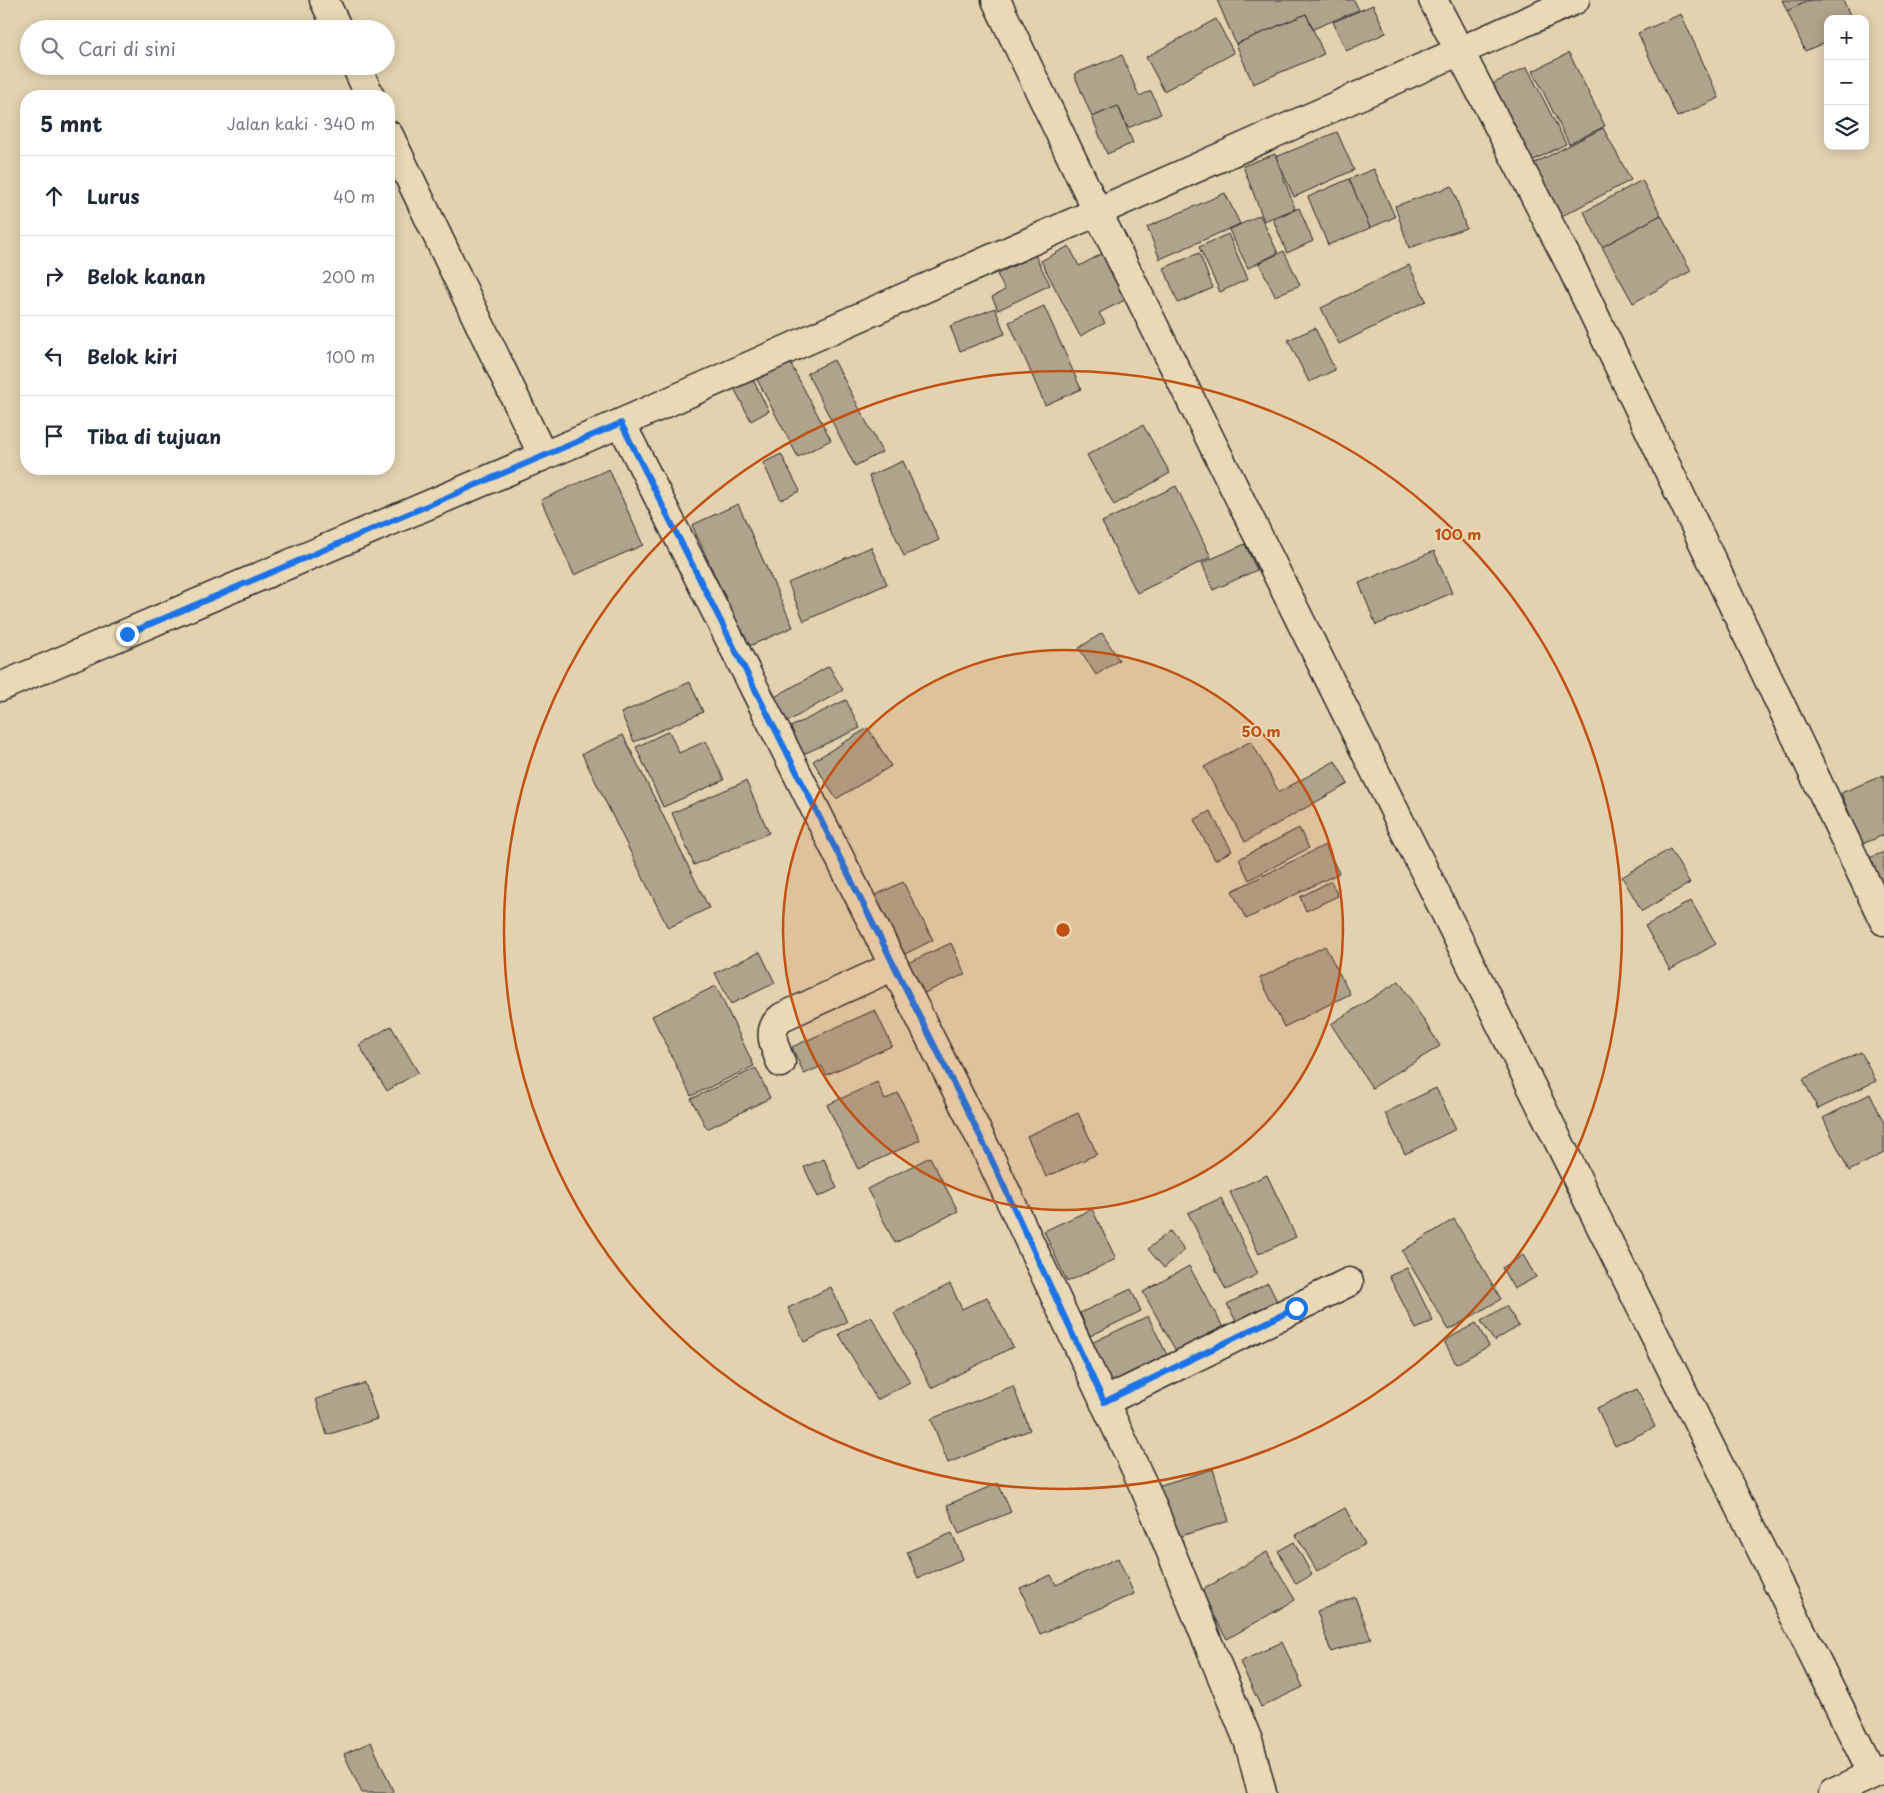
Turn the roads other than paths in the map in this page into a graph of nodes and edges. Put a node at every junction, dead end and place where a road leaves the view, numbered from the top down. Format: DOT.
graph roads {
  1 [pos="324,0"];
  2 [pos="996,0"];
  3 [pos="1433,0"];
  4 [pos="1576,0"];
  5 [pos="334,20"];
  6 [pos="1459,52"];
  7 [pos="360,75"];
  8 [pos="367,90"];
  9 [pos="395,148"];
  10 [pos="1098,213"];
  11 [pos="621,423"];
  12 [pos="543,456"];
  13 [pos="0,687"];
  14 [pos="1884,921"];
  15 [pos="894,966"];
  16 [pos="781,1063"];
  17 [pos="1349,1282"];
  18 [pos="1104,1402"];
  19 [pos="1878,1771"];
  20 [pos="1262,1793"];
  21 [pos="1833,1793"];
  1 -- 5 [label="street"];
  2 -- 10 [label="street"];
  3 -- 6 [label="street"];
  4 -- 6 [label="street"];
  6 -- 10 [label="street"];
  6 -- 14 [label="street"];
  7 -- 8 [label="street"];
  9 -- 12 [label="street"];
  10 -- 11 [label="street"];
  10 -- 19 [label="street"];
  11 -- 12 [label="street"];
  11 -- 15 [label="street"];
  12 -- 13 [label="street"];
  15 -- 16 [label="street"];
  15 -- 18 [label="street"];
  17 -- 18 [label="street"];
  18 -- 20 [label="street"];
  19 -- 21 [label="street"];
}
